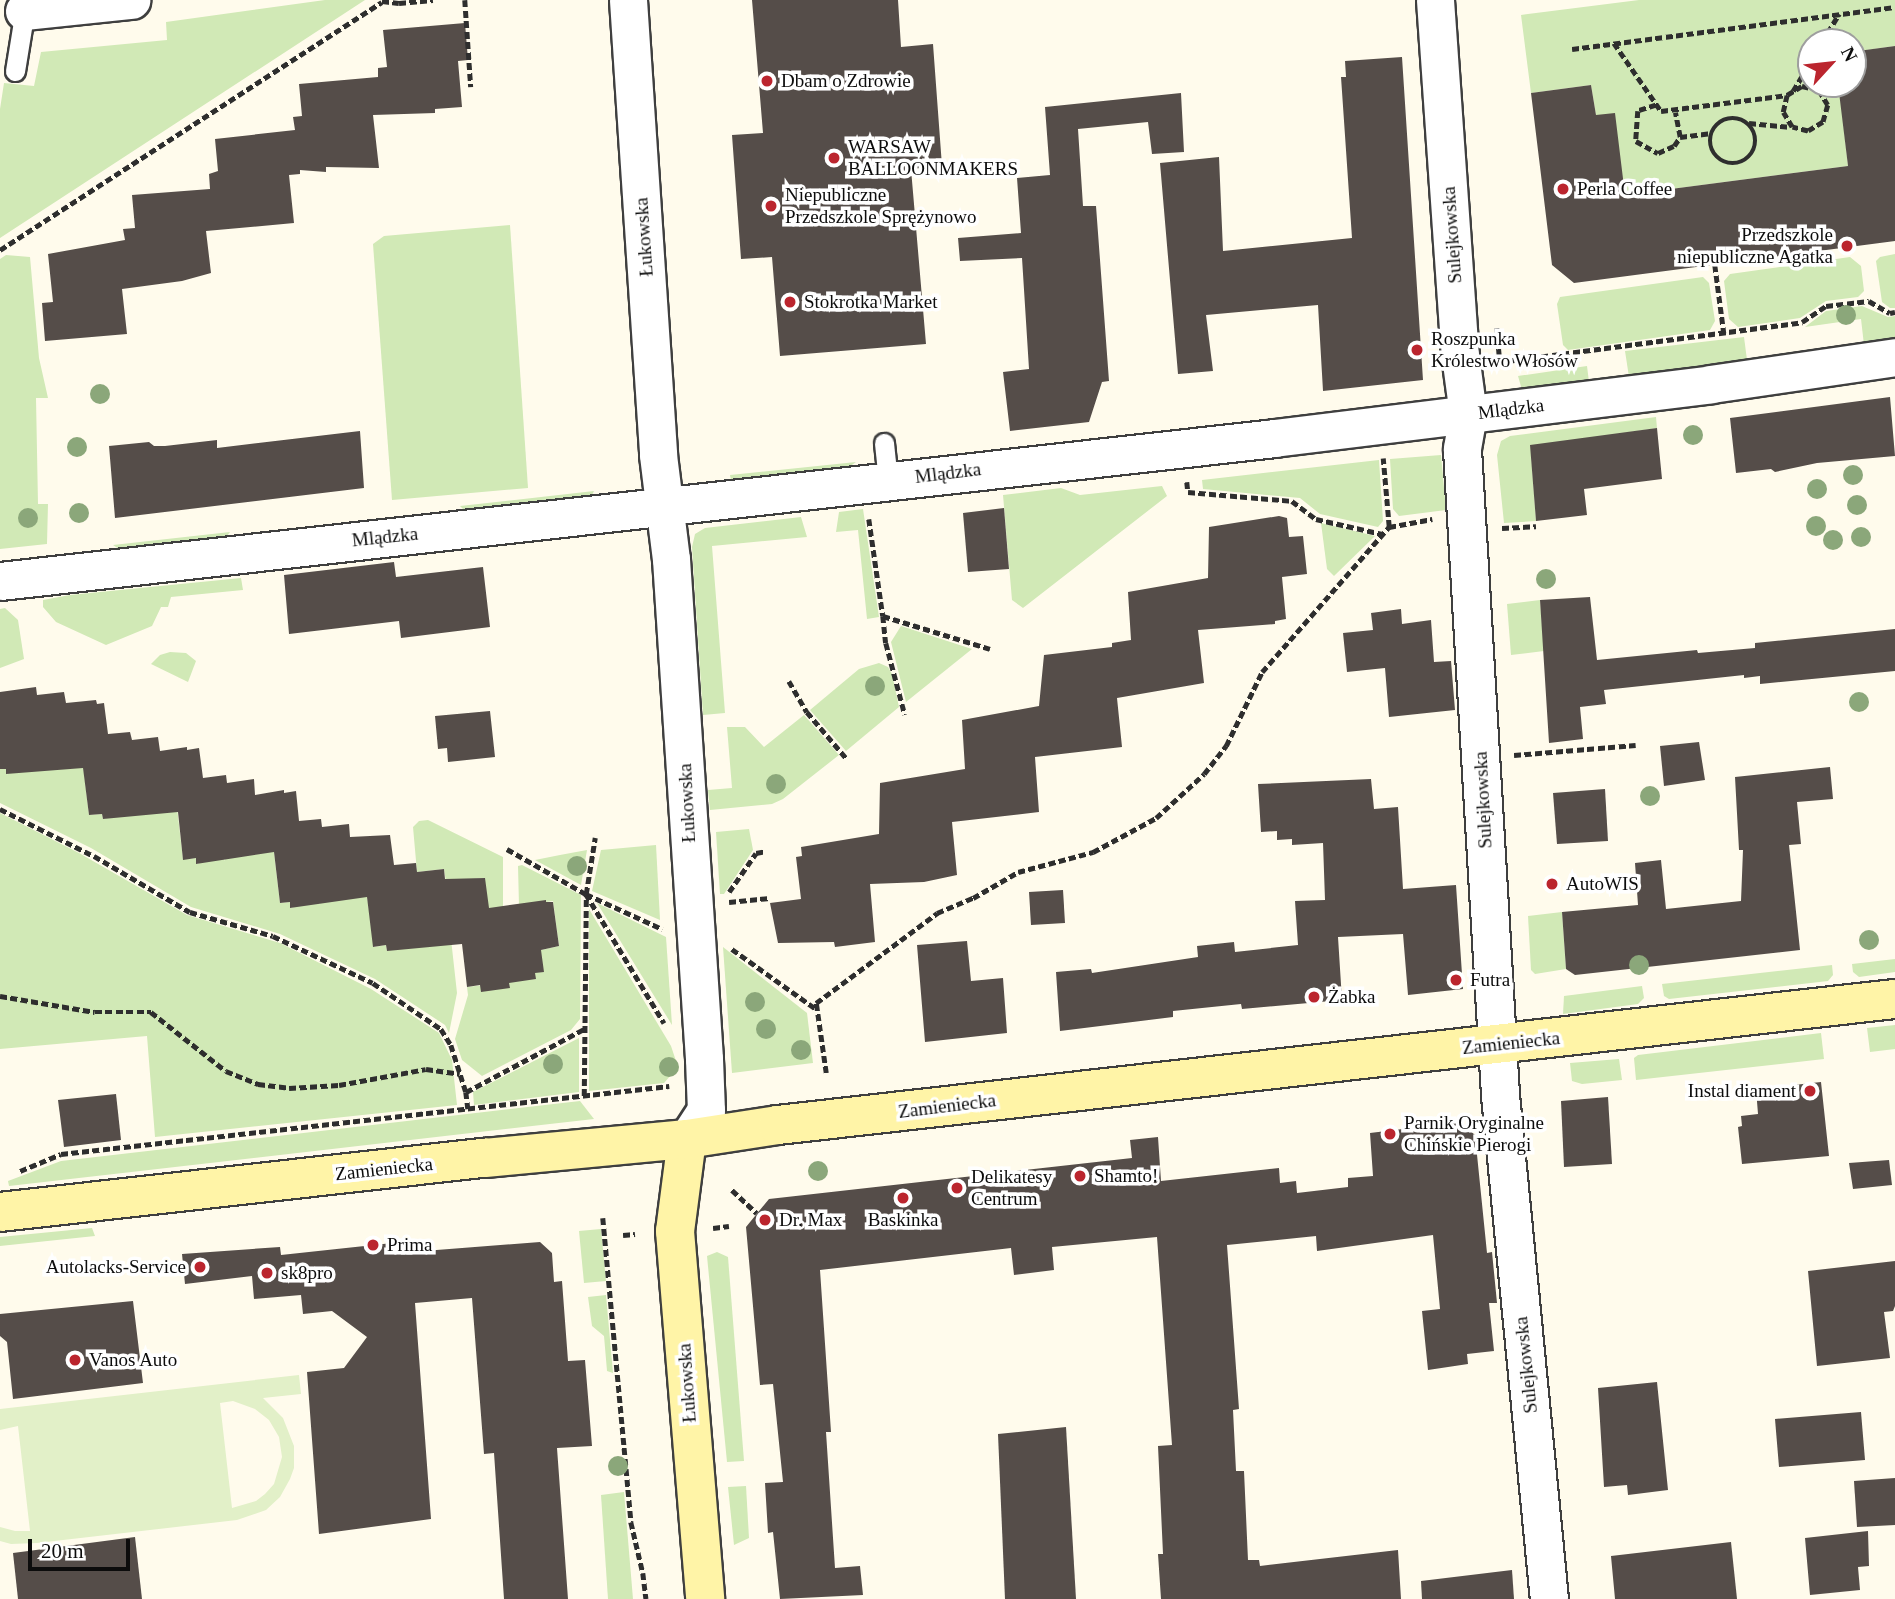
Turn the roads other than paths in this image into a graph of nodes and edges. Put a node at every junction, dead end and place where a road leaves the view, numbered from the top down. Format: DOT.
graph roads {
  1 [pos="131,0"];
  2 [pos="628,0"];
  3 [pos="1434,0"];
  4 [pos="25,6"];
  5 [pos="15,71"];
  6 [pos="1895,357"];
  7 [pos="1468,414"];
  8 [pos="884,443"];
  9 [pos="888,480"];
  10 [pos="663,507"];
  11 [pos="0,581"];
  12 [pos="1895,999"];
  13 [pos="1497,1044"];
  14 [pos="687,1139"];
  15 [pos="0,1212"];
  16 [pos="705,1599"];
  17 [pos="1549,1599"];
  1 -- 4 [label="street"];
  2 -- 10 [label="street, Łukowska"];
  3 -- 7 [label="street, Sulejkowska"];
  4 -- 5 [label="lane"];
  6 -- 7 [label="street, Mlądzka"];
  7 -- 9 [label="street, Mlądzka"];
  7 -- 13 [label="street, Sulejkowska"];
  8 -- 9 [label="lane"];
  9 -- 10 [label="street, Mlądzka"];
  10 -- 11 [label="street, Mlądzka"];
  10 -- 14 [label="street, Łukowska"];
  12 -- 13 [label="street, Zamieniecka"];
  13 -- 14 [label="street, Zamieniecka"];
  13 -- 17 [label="street, Sulejkowska"];
  14 -- 15 [label="street, Zamieniecka"];
  14 -- 16 [label="street, Łukowska"];
}
